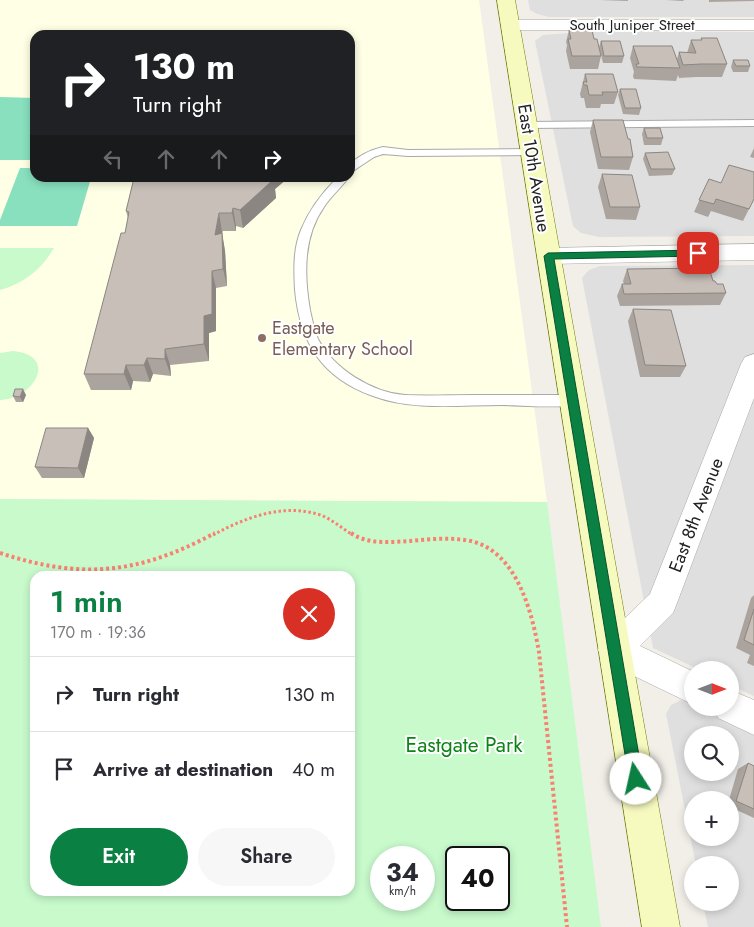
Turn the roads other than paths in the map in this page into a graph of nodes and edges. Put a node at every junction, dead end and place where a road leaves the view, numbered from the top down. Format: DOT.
graph roads {
  1 [pos="508,13"];
  2 [pos="754,25"];
  3 [pos="754,123"];
  4 [pos="527,125"];
  5 [pos="531,152"];
  6 [pos="355,165"];
  7 [pos="338,182"];
  8 [pos="754,252"];
  9 [pos="548,256"];
  10 [pos="754,364"];
  11 [pos="572,400"];
  12 [pos="614,650"];
  13 [pos="684,684"];
  14 [pos="739,710"];
  15 [pos="754,718"];
  16 [pos="661,927"];
  1 -- 2 [label="street, South Juniper Street"];
  1 -- 4 [label="street, East 10th Avenue"];
  3 -- 4 [label="lane"];
  4 -- 5 [label="street, East 10th Avenue"];
  5 -- 6 [label="lane"];
  5 -- 9 [label="street, East 10th Avenue"];
  7 -- 11 [label="lane"];
  8 -- 9 [label="street"];
  9 -- 11 [label="street, East 10th Avenue"];
  10 -- 12 [label="street, East 8th Avenue"];
  11 -- 12 [label="street, East 10th Avenue"];
  12 -- 13 [label="street"];
  12 -- 16 [label="street, East 10th Avenue"];
  14 -- 15 [label="street"];
}
